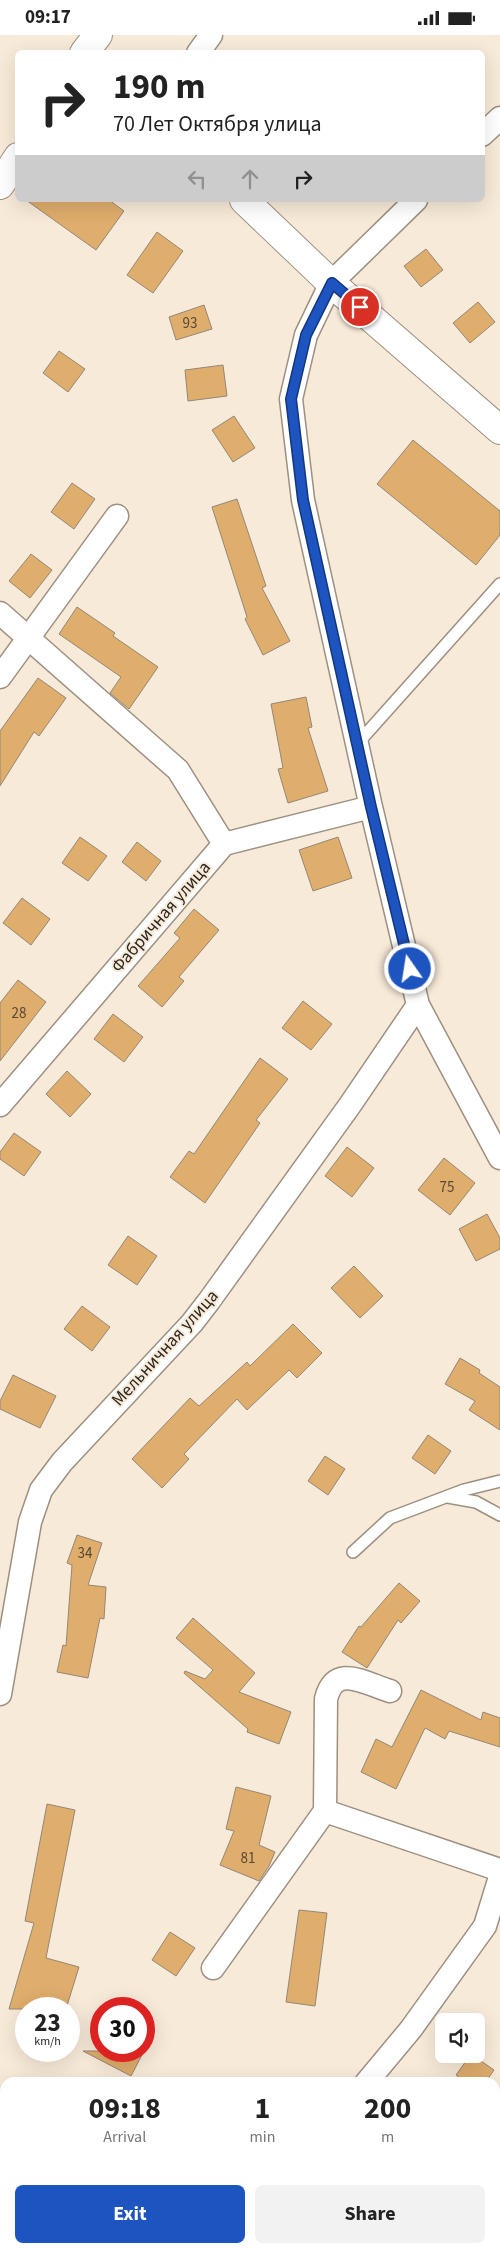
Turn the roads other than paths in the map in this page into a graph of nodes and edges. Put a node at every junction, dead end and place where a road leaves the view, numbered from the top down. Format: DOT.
graph roads {
  1 [pos="212,35"];
  2 [pos="200,50"];
  3 [pos="500,118"];
  4 [pos="485,132"];
  5 [pos="15,162"];
  6 [pos="0,185"];
  7 [pos="246,202"];
  8 [pos="414,202"];
  9 [pos="332,283"];
  10 [pos="500,430"];
  11 [pos="116,517"];
  12 [pos="500,584"];
  13 [pos="0,613"];
  14 [pos="29,637"];
  15 [pos="0,677"];
  16 [pos="357,744"];
  17 [pos="371,807"];
  18 [pos="224,844"];
  19 [pos="418,1005"];
  20 [pos="0,1105"];
  21 [pos="500,1158"];
  22 [pos="500,1481"];
  23 [pos="446,1497"];
  24 [pos="500,1515"];
  25 [pos="353,1552"];
  26 [pos="390,1691"];
  27 [pos="0,1693"];
  28 [pos="325,1811"];
  29 [pos="500,1870"];
  30 [pos="500,1877"];
  31 [pos="212,1967"];
  32 [pos="371,2077"];
  1 -- 2 [label="street"];
  3 -- 4 [label="street"];
  5 -- 6 [label="street"];
  7 -- 9 [label="street"];
  8 -- 9 [label="street"];
  9 -- 10 [label="street"];
  9 -- 16 [label="street"];
  11 -- 14 [label="street"];
  12 -- 16 [label="lane"];
  13 -- 14 [label="street"];
  14 -- 15 [label="street"];
  14 -- 18 [label="street"];
  16 -- 17 [label="street"];
  17 -- 18 [label="street"];
  17 -- 19 [label="street"];
  18 -- 20 [label="street, Фабричная улица"];
  19 -- 21 [label="street"];
  19 -- 27 [label="street, Мельничная улица"];
  22 -- 23 [label="lane"];
  23 -- 24 [label="lane"];
  23 -- 25 [label="lane"];
  26 -- 28 [label="street"];
  28 -- 29 [label="street"];
  28 -- 31 [label="street"];
  30 -- 32 [label="street"];
}
